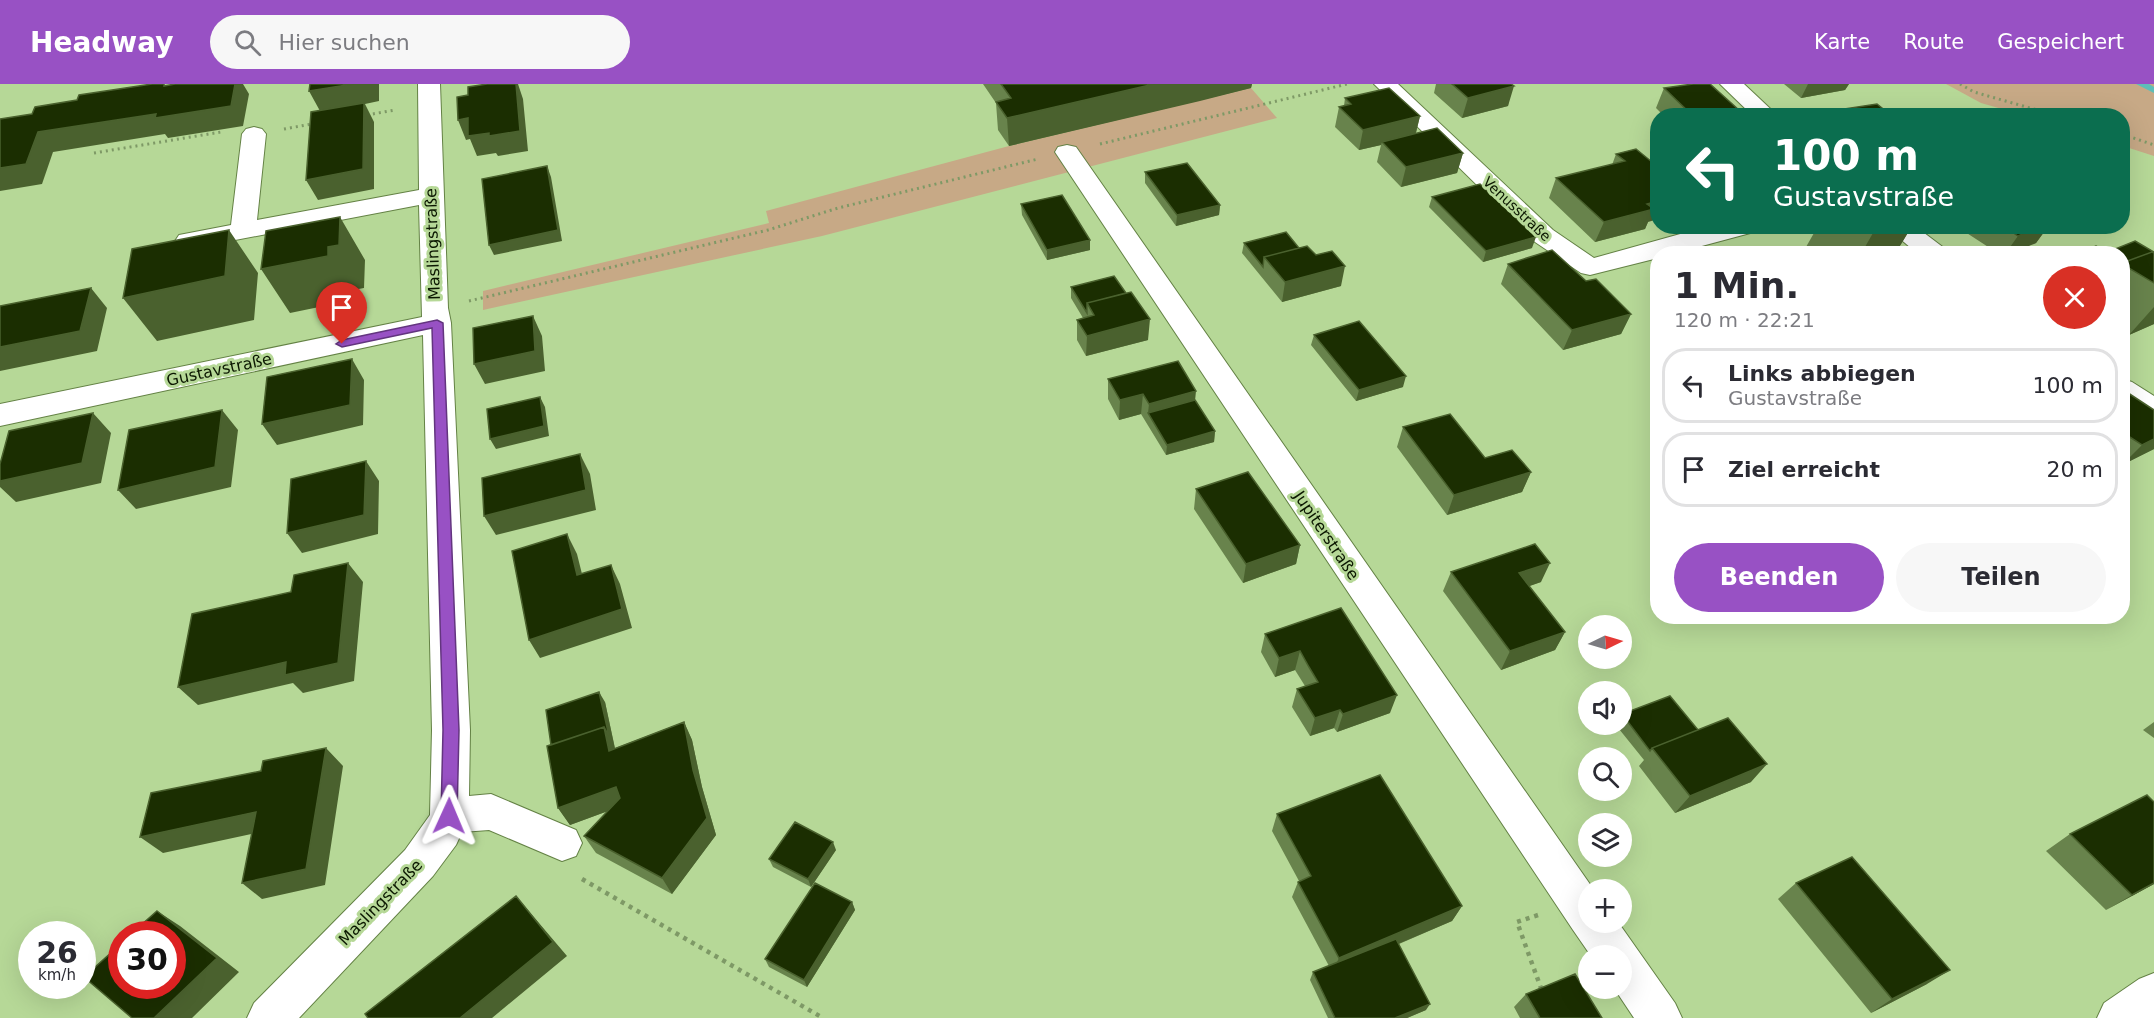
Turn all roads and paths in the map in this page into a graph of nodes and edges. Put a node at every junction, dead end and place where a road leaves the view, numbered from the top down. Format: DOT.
graph roads {
  1 [pos="429,84"];
  2 [pos="1347,84"];
  3 [pos="1385,84"];
  4 [pos="1731,84"];
  5 [pos="1960,84"];
  6 [pos="1758,108"];
  7 [pos="2030,108"];
  8 [pos="400,109"];
  9 [pos="366,115"];
  10 [pos="321,123"];
  11 [pos="254,134"];
  12 [pos="2130,137"];
  13 [pos="2154,146"];
  14 [pos="1067,152"];
  15 [pos="94,153"];
  16 [pos="431,195"];
  17 [pos="243,231"];
  18 [pos="1705,234"];
  19 [pos="1713,234"];
  20 [pos="1909,234"];
  21 [pos="172,244"];
  22 [pos="1669,246"];
  23 [pos="1728,246"];
  24 [pos="1924,246"];
  25 [pos="1650,253"];
  26 [pos="436,316"];
  27 [pos="2130,394"];
  28 [pos="2154,410"];
  29 [pos="0,415"];
  30 [pos="449,816"];
  31 [pos="562,843"];
  32 [pos="1578,900"];
  33 [pos="1578,914"];
  34 [pos="1632,977"];
  35 [pos="2154,994"];
  36 [pos="1544,996"];
  37 [pos="269,1018"];
  38 [pos="823,1018"];
  39 [pos="1660,1018"];
  40 [pos="2119,1018"];
  1 -- 16 [label="street, Maslingstraße"];
  2 -- 14 [label="path"];
  3 -- 25 [label="street, Venusstraße"];
  4 -- 6 [label="street"];
  5 -- 7 [label="path"];
  8 -- 9 [label="path"];
  10 -- 11 [label="path"];
  11 -- 15 [label="path"];
  11 -- 17 [label="street"];
  12 -- 13 [label="path"];
  14 -- 26 [label="path"];
  14 -- 32 [label="street, Jupiterstraße"];
  16 -- 17 [label="street"];
  16 -- 26 [label="street, Maslingstraße"];
  17 -- 21 [label="street"];
  18 -- 22 [label="street, Venusstraße"];
  19 -- 23 [label="street"];
  20 -- 24 [label="street"];
  26 -- 29 [label="street, Gustavstraße"];
  26 -- 30 [label="street, Maslingstraße"];
  27 -- 28 [label="street"];
  30 -- 31 [label="street"];
  30 -- 37 [label="street, Maslingstraße"];
  31 -- 38 [label="path"];
  33 -- 36 [label="path"];
  34 -- 39 [label="street"];
  35 -- 40 [label="street"];
}
